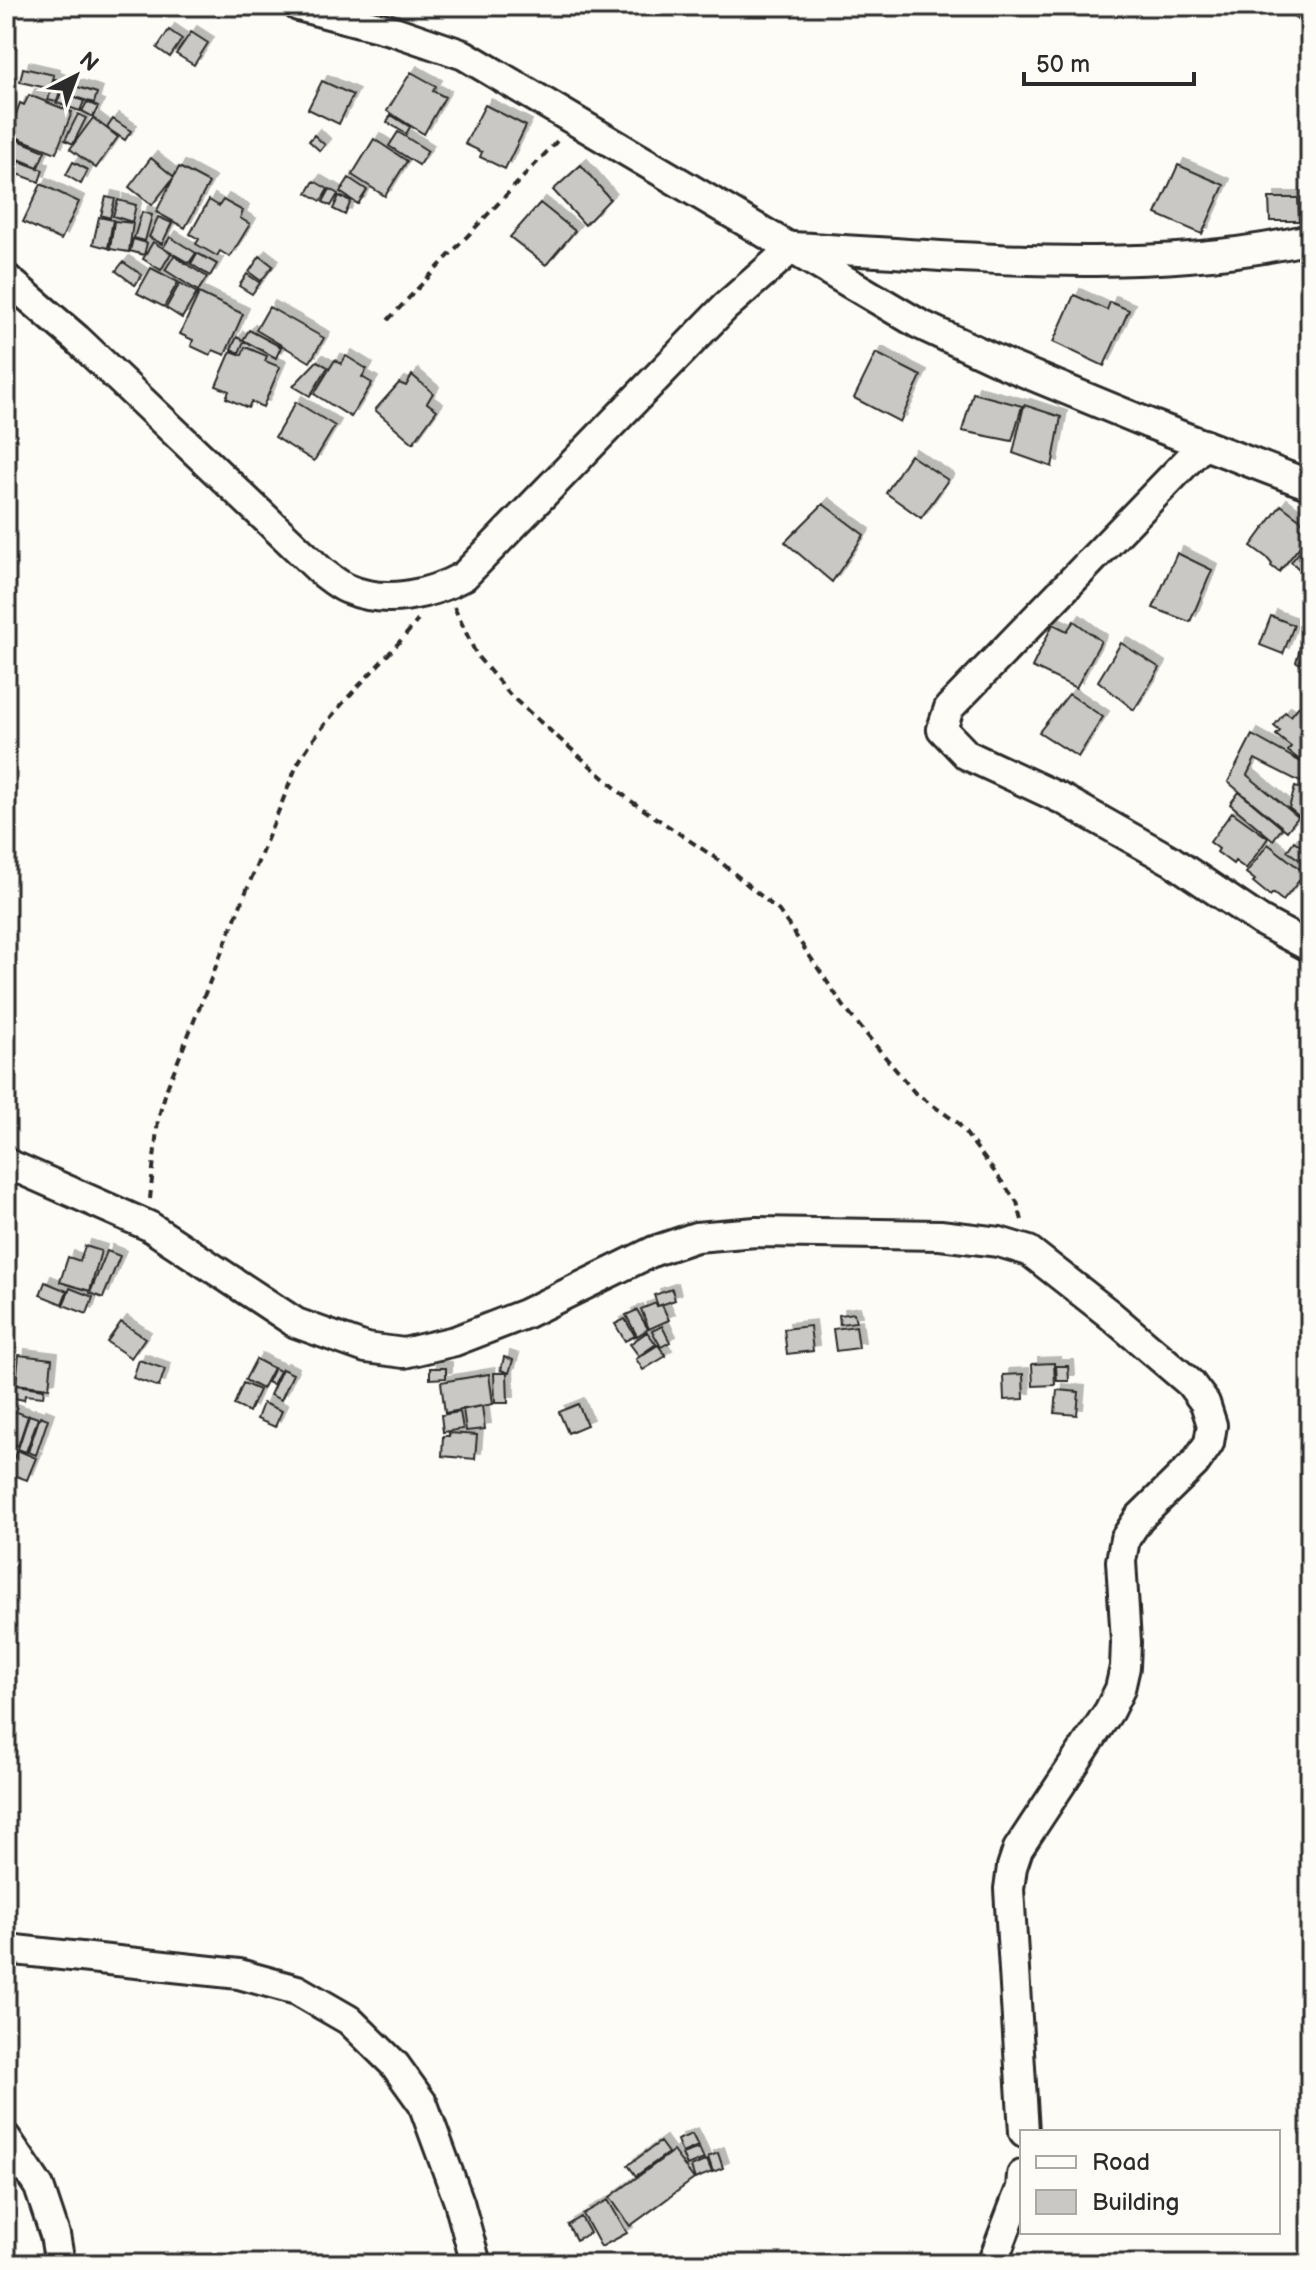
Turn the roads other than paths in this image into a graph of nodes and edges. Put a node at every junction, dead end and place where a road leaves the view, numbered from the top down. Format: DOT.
graph roads {
  1 [pos="298,6"];
  2 [pos="1310,239"];
  3 [pos="793,247"];
  4 [pos="6,278"];
  5 [pos="1204,444"];
  6 [pos="1310,485"];
  7 [pos="1310,947"];
  8 [pos="6,1163"];
  9 [pos="6,1949"];
  10 [pos="1024,2130"];
  11 [pos="6,2138"];
  12 [pos="1020,2191"];
  13 [pos="60,2264"];
  14 [pos="476,2264"];
  15 [pos="992,2264"];
  1 -- 3 [label="street"];
  2 -- 3 [label="street"];
  3 -- 4 [label="street"];
  3 -- 5 [label="street"];
  5 -- 6 [label="street"];
  5 -- 7 [label="street"];
  8 -- 10 [label="street"];
  9 -- 14 [label="street"];
  11 -- 13 [label="street"];
  12 -- 15 [label="street"];
}
